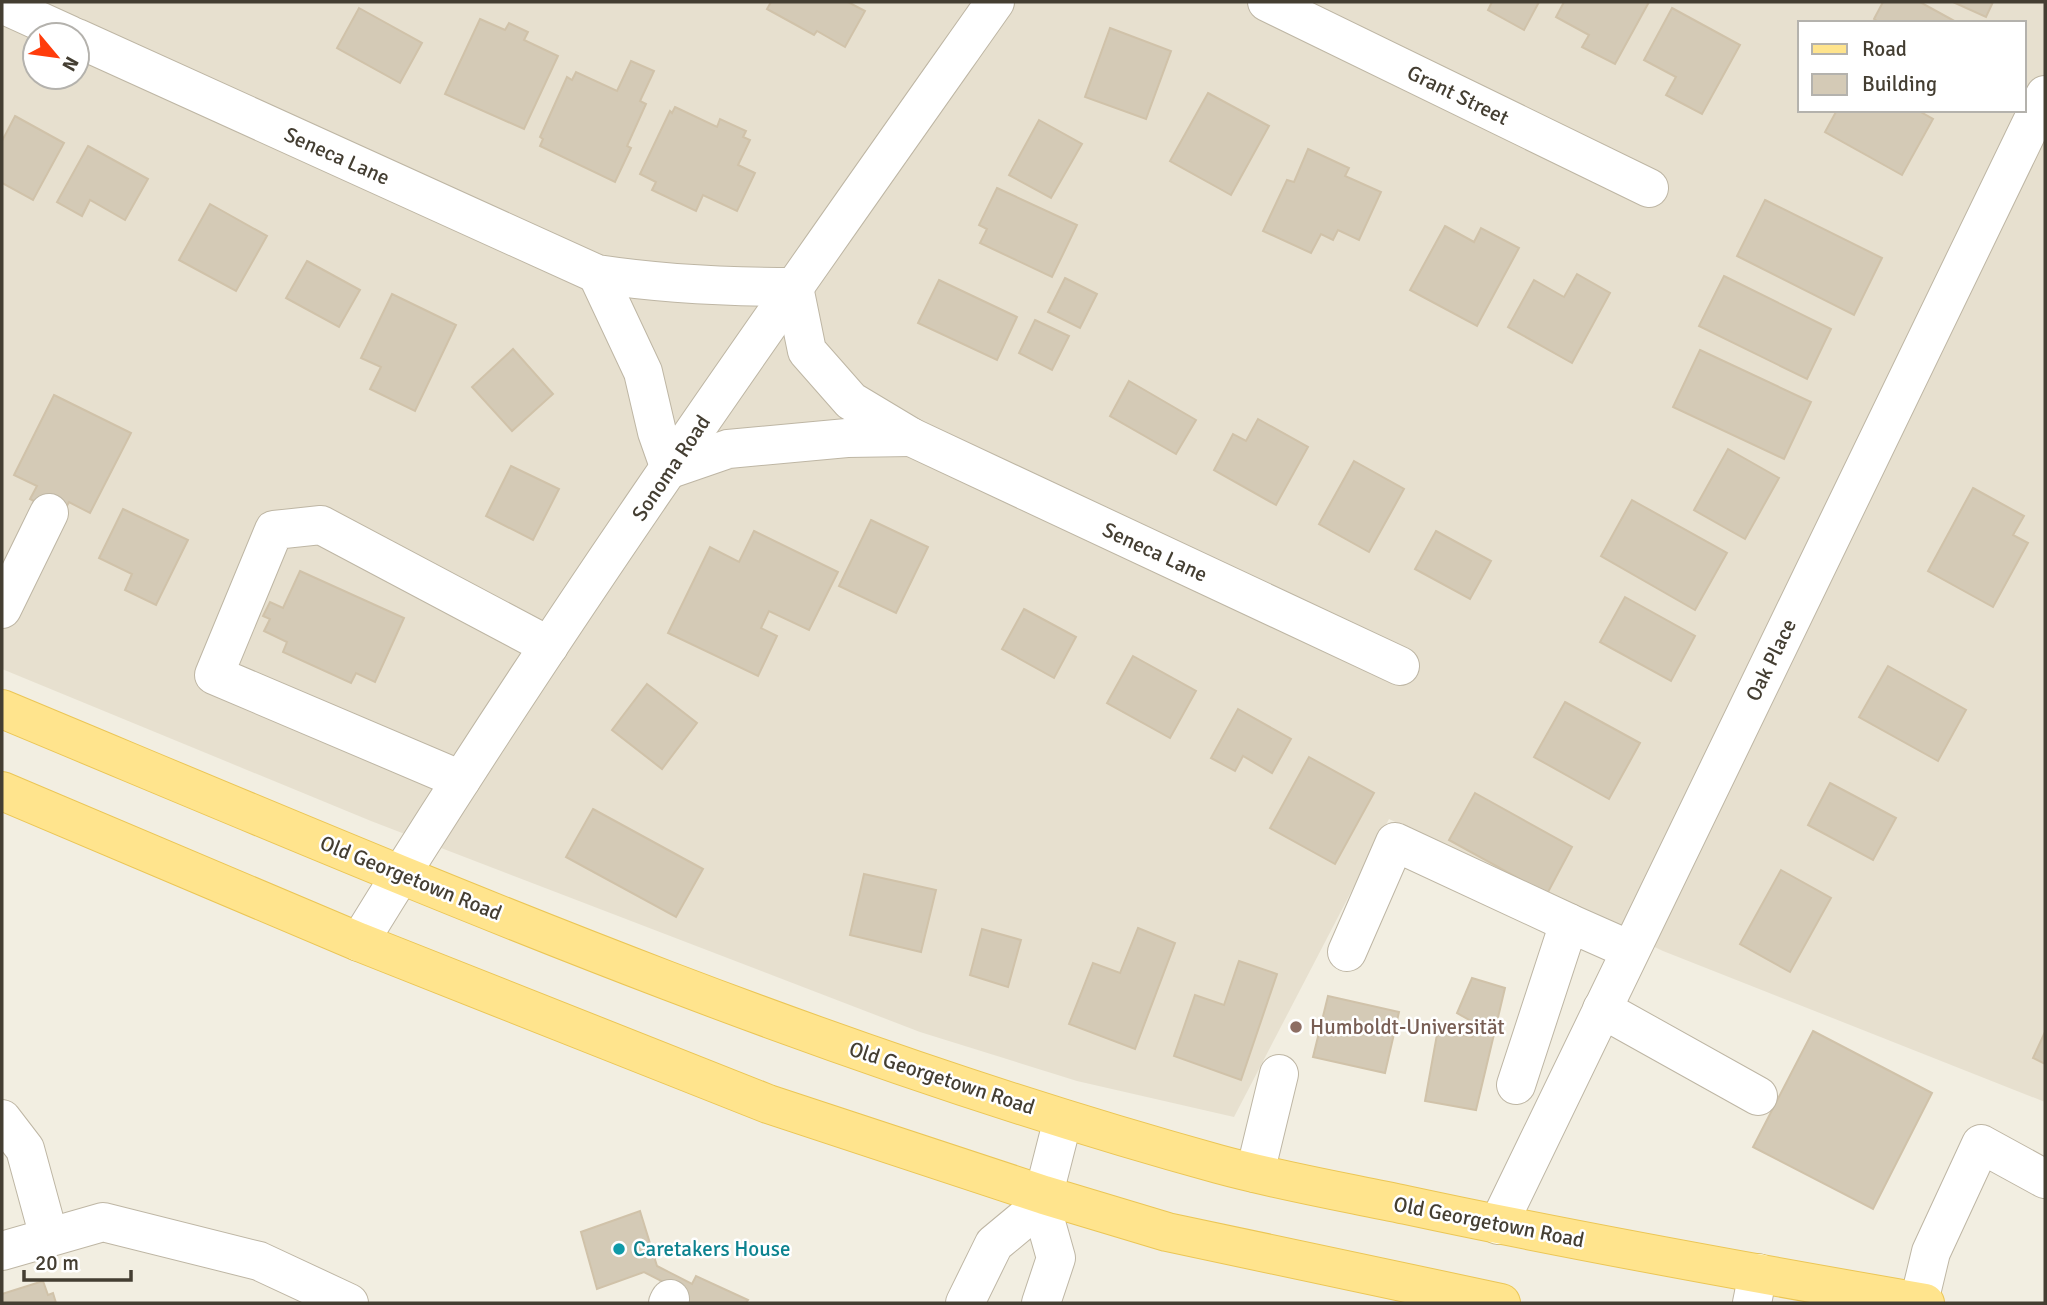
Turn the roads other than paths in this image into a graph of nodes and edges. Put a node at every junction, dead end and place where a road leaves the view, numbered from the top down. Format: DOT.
graph roads {
  1 [pos="995,2"];
  2 [pos="1267,2"];
  3 [pos="2,4"];
  4 [pos="39,21"];
  5 [pos="91,44"];
  6 [pos="2045,95"];
  7 [pos="1649,188"];
  8 [pos="597,274"];
  9 [pos="794,287"];
  10 [pos="911,438"];
  11 [pos="670,469"];
  12 [pos="49,513"];
  13 [pos="2,609"];
  14 [pos="550,646"];
  15 [pos="1400,666"];
  16 [pos="2,709"];
  17 [pos="461,780"];
  18 [pos="2,791"];
  19 [pos="400,874"];
  20 [pos="1569,923"];
  21 [pos="359,942"];
  22 [pos="1630,950"];
  23 [pos="1347,952"];
  24 [pos="1602,1009"];
  25 [pos="1279,1074"];
  26 [pos="1516,1085"];
  27 [pos="1758,1096"];
  28 [pos="2,1119"];
  29 [pos="1063,1119"];
  30 [pos="1255,1173"];
  31 [pos="2045,1179"];
  32 [pos="1042,1200"];
  33 [pos="1498,1225"];
  34 [pos="49,1237"];
  35 [pos="2,1251"];
  36 [pos="1755,1288"];
  37 [pos="349,1303"];
  38 [pos="965,1303"];
  39 [pos="1041,1303"];
  40 [pos="1501,1303"];
  41 [pos="1922,1303"];
  1 -- 9 [label="street, Sonoma Road"];
  2 -- 7 [label="street, Grant Street"];
  3 -- 4 [label="street"];
  5 -- 8 [label="street, Seneca Lane"];
  6 -- 22 [label="street, Oak Place"];
  8 -- 9 [label="street, Seneca Lane"];
  8 -- 11 [label="street"];
  9 -- 10 [label="street, Seneca Lane"];
  9 -- 11 [label="street, Sonoma Road"];
  10 -- 11 [label="street, Seneca Lane"];
  10 -- 15 [label="street, Seneca Lane"];
  11 -- 14 [label="street, Sonoma Road"];
  12 -- 13 [label="street"];
  14 -- 17 [label="street, Sonoma Road"];
  14 -- 17 [label="street"];
  16 -- 19 [label="main road, Old Georgetown Road"];
  17 -- 19 [label="street, Sonoma Road"];
  18 -- 21 [label="main road"];
  19 -- 21 [label="street, Sonoma Road"];
  19 -- 29 [label="main road, Old Georgetown Road"];
  20 -- 22 [label="street"];
  20 -- 23 [label="street"];
  20 -- 26 [label="street"];
  21 -- 32 [label="main road"];
  22 -- 24 [label="street, Oak Place"];
  24 -- 27 [label="street"];
  24 -- 33 [label="street, Oak Place"];
  25 -- 30 [label="street"];
  28 -- 34 [label="street"];
  29 -- 30 [label="main road, Old Georgetown Road"];
  29 -- 32 [label="street"];
  30 -- 33 [label="main road, Old Georgetown Road"];
  31 -- 41 [label="street"];
  32 -- 38 [label="street"];
  32 -- 39 [label="street"];
  32 -- 40 [label="main road"];
  33 -- 36 [label="main road, Old Georgetown Road"];
  34 -- 35 [label="street"];
  34 -- 37 [label="street"];
  36 -- 41 [label="main road, Old Georgetown Road"];
}
